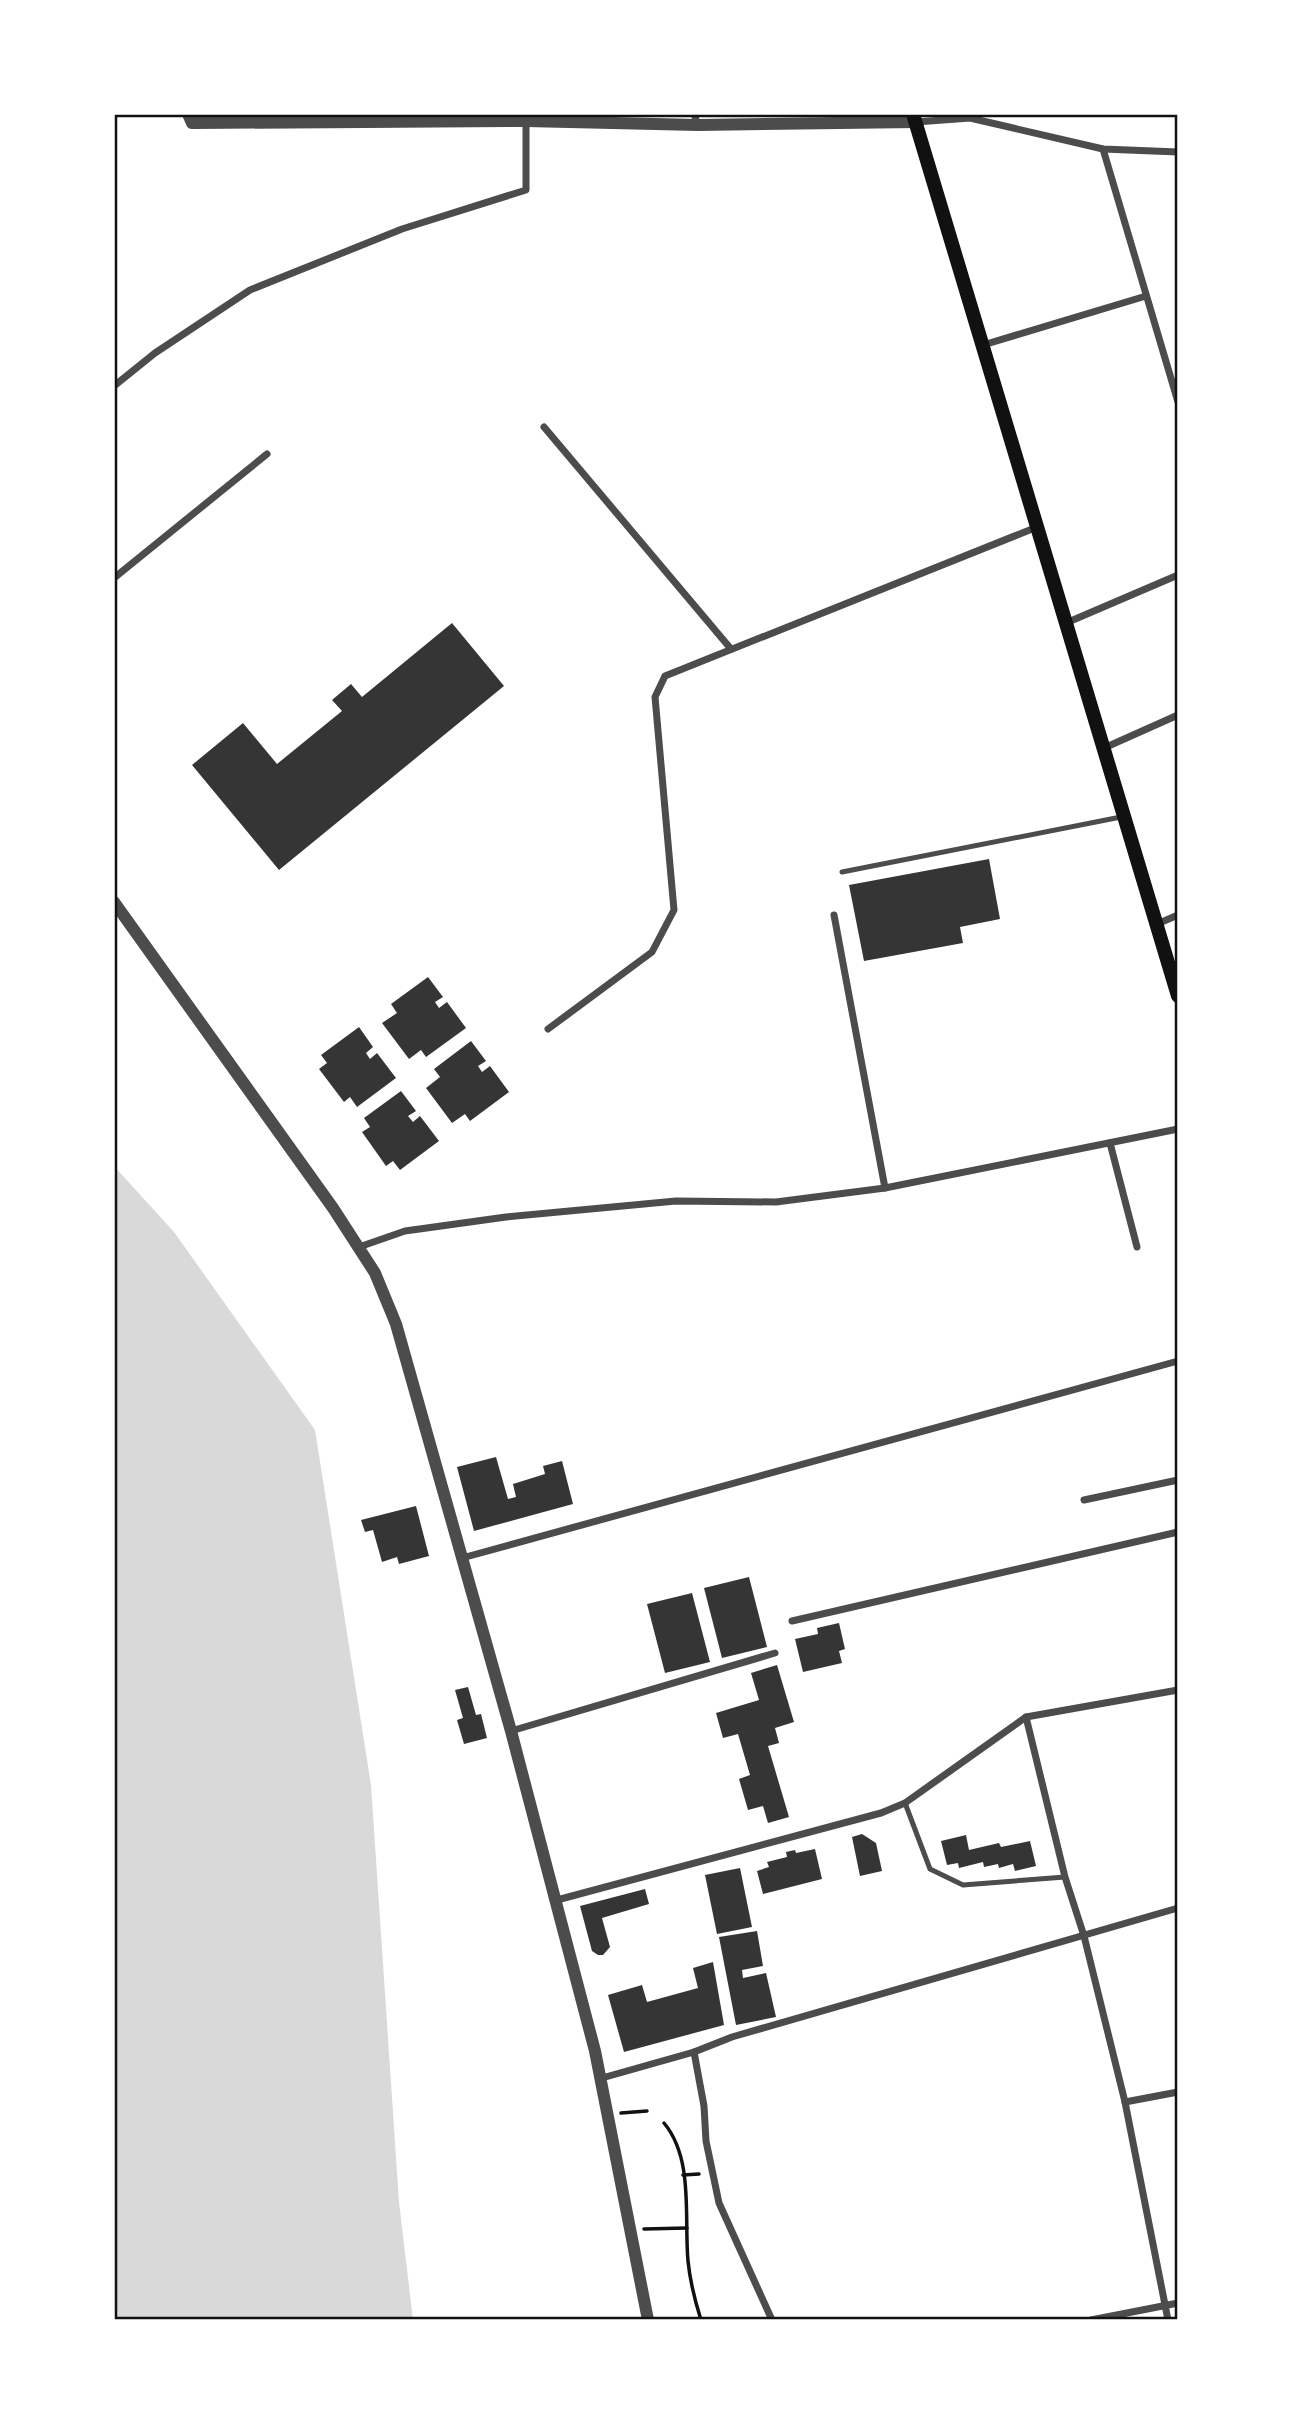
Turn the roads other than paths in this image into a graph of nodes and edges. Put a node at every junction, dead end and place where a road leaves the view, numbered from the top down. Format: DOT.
graph roads {
  1 [pos="188,114"];
  2 [pos="253,118"];
  3 [pos="423,118"];
  4 [pos="491,118"];
  5 [pos="915,118"];
  6 [pos="696,119"];
  7 [pos="526,121"];
  8 [pos="1103,149"];
  9 [pos="1178,152"];
  10 [pos="1146,296"];
  11 [pos="983,345"];
  12 [pos="114,386"];
  13 [pos="1178,402"];
  14 [pos="544,427"];
  15 [pos="267,454"];
  16 [pos="1037,527"];
  17 [pos="1178,575"];
  18 [pos="114,578"];
  19 [pos="1066,623"];
  20 [pos="731,649"];
  21 [pos="1178,715"];
  22 [pos="1104,748"];
  23 [pos="1125,817"];
  24 [pos="842,872"];
  25 [pos="114,902"];
  26 [pos="834,915"];
  27 [pos="1178,915"];
  28 [pos="1157,923"];
  29 [pos="1178,996"];
  30 [pos="548,1029"];
  31 [pos="1178,1129"];
  32 [pos="1110,1143"];
  33 [pos="885,1188"];
  34 [pos="359,1247"];
  35 [pos="1137,1247"];
  36 [pos="1178,1361"];
  37 [pos="1178,1480"];
  38 [pos="1084,1500"];
  39 [pos="1178,1532"];
  40 [pos="462,1558"];
  41 [pos="792,1621"];
  42 [pos="775,1653"];
  43 [pos="1178,1690"];
  44 [pos="1026,1717"];
  45 [pos="511,1731"];
  46 [pos="905,1802"];
  47 [pos="1065,1877"];
  48 [pos="557,1900"];
  49 [pos="1178,1908"];
  50 [pos="1084,1936"];
  51 [pos="694,2052"];
  52 [pos="602,2078"];
  53 [pos="1178,2092"];
  54 [pos="1125,2102"];
  55 [pos="1178,2303"];
  56 [pos="1164,2304"];
  57 [pos="648,2320"];
  58 [pos="772,2320"];
  59 [pos="1091,2320"];
  60 [pos="1168,2320"];
  1 -- 2 [label="street"];
  2 -- 3 [label="street"];
  3 -- 4 [label="street"];
  4 -- 7 [label="street"];
  5 -- 6 [label="street"];
  5 -- 8 [label="street"];
  5 -- 11 [label="main road"];
  6 -- 7 [label="street"];
  7 -- 12 [label="street"];
  8 -- 9 [label="street"];
  8 -- 10 [label="street"];
  10 -- 11 [label="street"];
  10 -- 13 [label="street"];
  11 -- 16 [label="main road"];
  14 -- 20 [label="street"];
  15 -- 18 [label="street"];
  16 -- 19 [label="main road"];
  16 -- 20 [label="street"];
  17 -- 19 [label="street"];
  19 -- 22 [label="main road"];
  20 -- 30 [label="street"];
  21 -- 22 [label="street"];
  22 -- 23 [label="main road"];
  23 -- 24 [label="lane"];
  23 -- 28 [label="main road"];
  25 -- 34 [label="street"];
  26 -- 33 [label="street"];
  27 -- 28 [label="street"];
  28 -- 29 [label="main road"];
  31 -- 32 [label="street"];
  32 -- 33 [label="street"];
  32 -- 35 [label="street"];
  33 -- 34 [label="street"];
  34 -- 40 [label="street"];
  36 -- 40 [label="street"];
  37 -- 38 [label="street"];
  39 -- 41 [label="street"];
  40 -- 45 [label="street"];
  42 -- 45 [label="street"];
  43 -- 44 [label="street"];
  44 -- 46 [label="street"];
  44 -- 47 [label="street"];
  45 -- 48 [label="street"];
  46 -- 47 [label="lane"];
  46 -- 48 [label="street"];
  47 -- 50 [label="street"];
  48 -- 52 [label="street"];
  49 -- 50 [label="street"];
  50 -- 51 [label="street"];
  50 -- 54 [label="street"];
  51 -- 52 [label="street"];
  51 -- 58 [label="street"];
  52 -- 57 [label="street"];
  53 -- 54 [label="street"];
  54 -- 56 [label="street"];
  55 -- 56 [label="street"];
  56 -- 59 [label="street"];
  56 -- 60 [label="street"];
}
